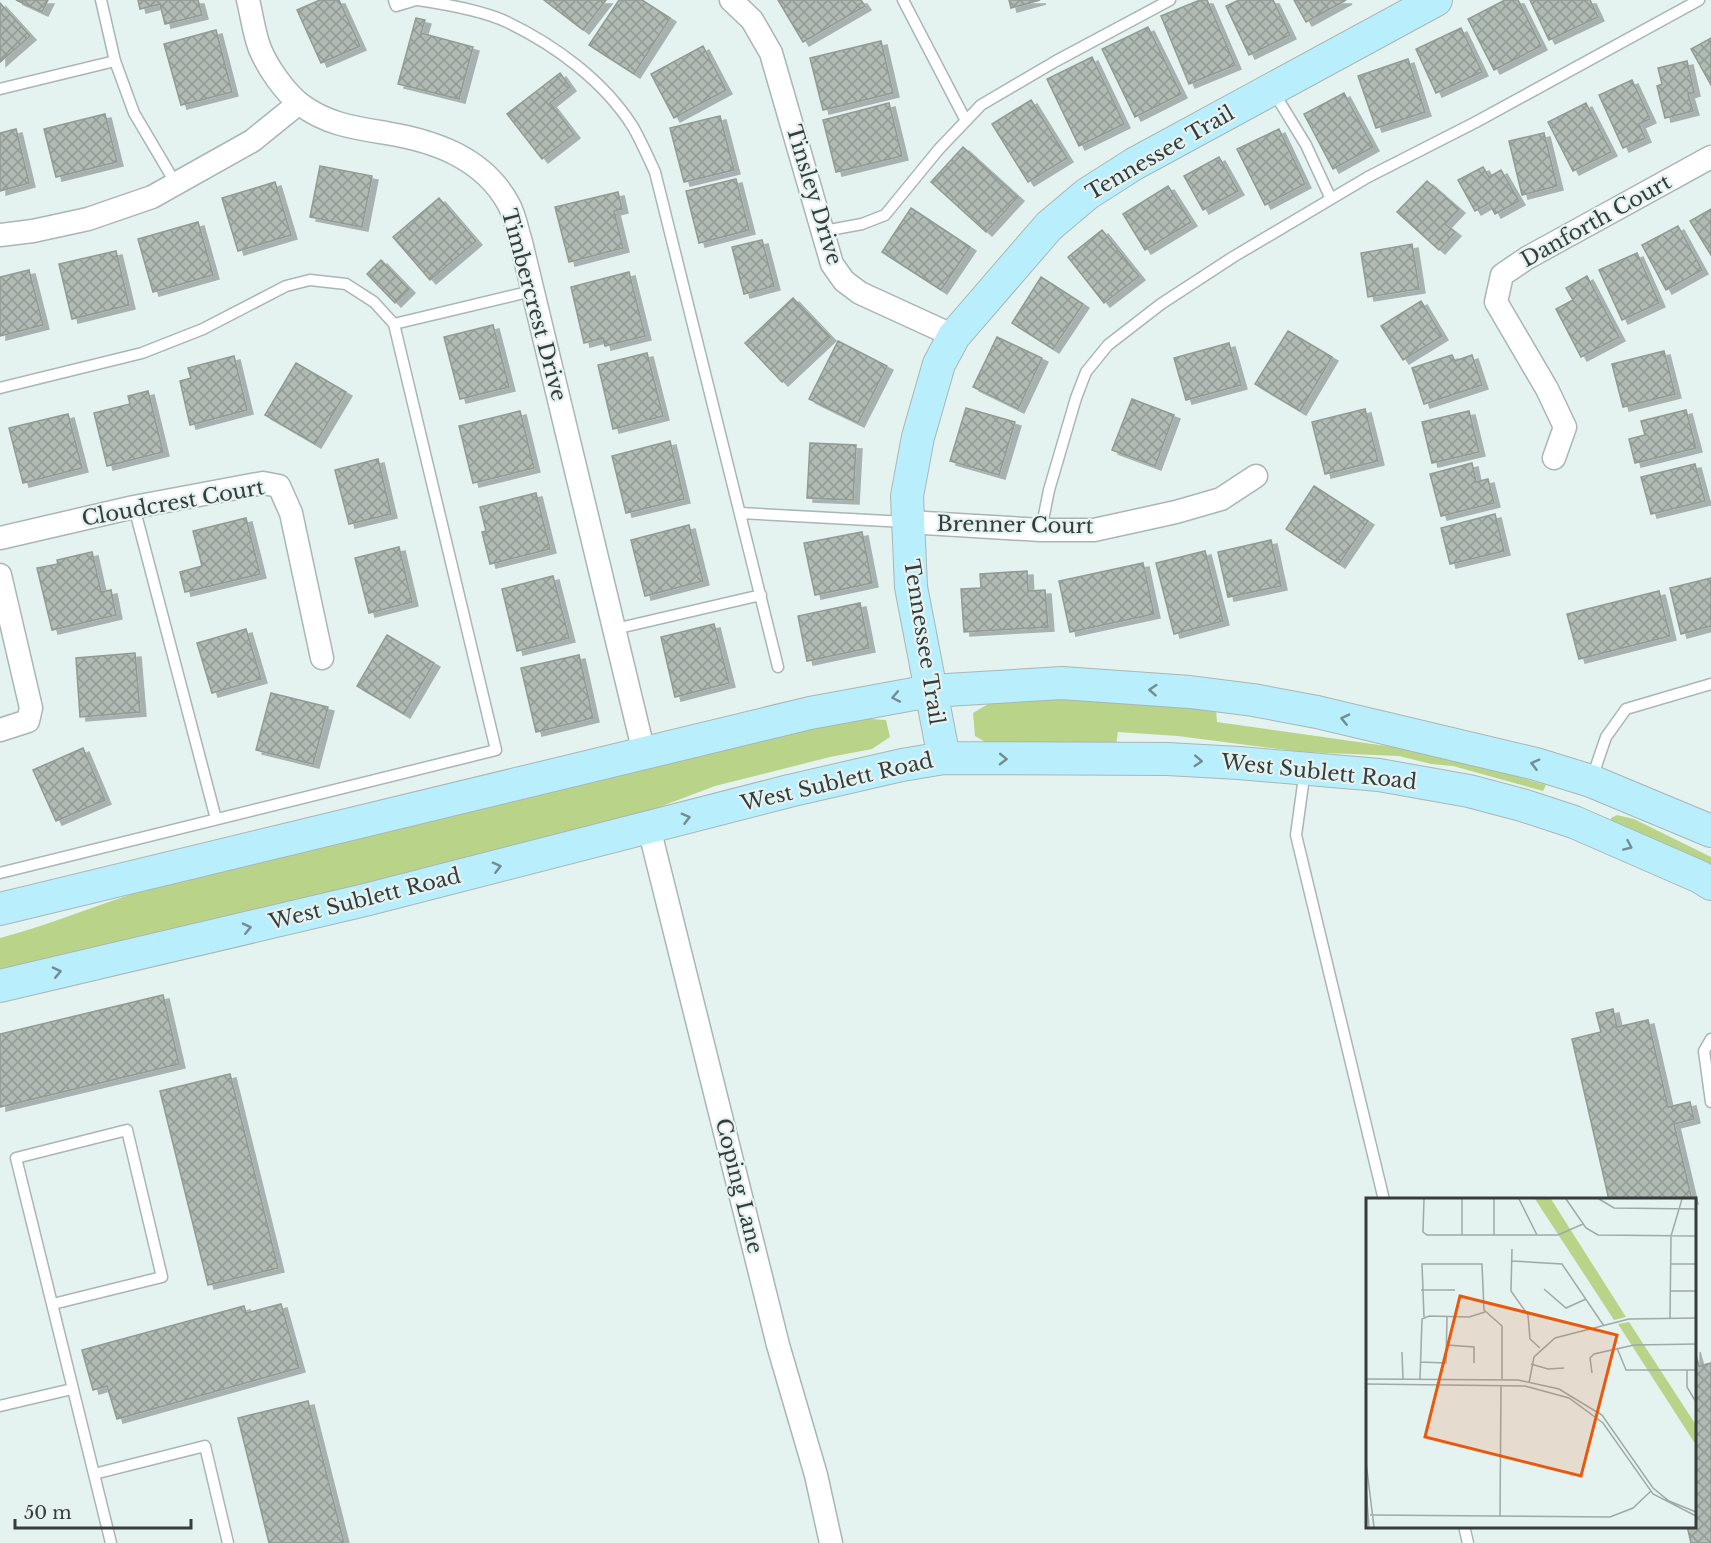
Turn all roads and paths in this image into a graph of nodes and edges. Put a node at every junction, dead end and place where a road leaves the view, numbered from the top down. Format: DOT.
graph roads {
  1 [pos="101,0"];
  2 [pos="248,0"];
  3 [pos="394,0"];
  4 [pos="417,0"];
  5 [pos="731,0"];
  6 [pos="903,0"];
  7 [pos="1170,0"];
  8 [pos="1436,0"];
  9 [pos="1699,0"];
  10 [pos="115,61"];
  11 [pos="0,89"];
  12 [pos="1272,89"];
  13 [pos="299,103"];
  14 [pos="966,121"];
  15 [pos="1711,157"];
  16 [pos="176,184"];
  17 [pos="1331,199"];
  18 [pos="824,231"];
  19 [pos="0,235"];
  20 [pos="532,291"];
  21 [pos="394,324"];
  22 [pos="954,336"];
  23 [pos="0,388"];
  24 [pos="1554,458"];
  25 [pos="1256,476"];
  26 [pos="134,507"];
  27 [pos="740,513"];
  28 [pos="908,522"];
  29 [pos="1041,530"];
  30 [pos="0,538"];
  31 [pos="0,575"];
  32 [pos="761,595"];
  33 [pos="615,628"];
  34 [pos="322,658"];
  35 [pos="778,667"];
  36 [pos="1711,684"];
  37 [pos="930,690"];
  38 [pos="0,730"];
  39 [pos="644,753"];
  40 [pos="944,758"];
  41 [pos="1306,768"];
  42 [pos="1591,781"];
  43 [pos="216,819"];
  44 [pos="1574,822"];
  45 [pos="649,828"];
  46 [pos="1711,831"];
  47 [pos="0,873"];
  48 [pos="1711,884"];
  49 [pos="0,909"];
  50 [pos="0,986"];
  51 [pos="1711,1039"];
  52 [pos="1711,1102"];
  53 [pos="1384,1198"];
  54 [pos="53,1304"];
  55 [pos="72,1389"];
  56 [pos="0,1406"];
  57 [pos="94,1474"];
  58 [pos="1464,1528"];
  59 [pos="111,1543"];
  60 [pos="228,1543"];
  61 [pos="831,1543"];
  62 [pos="1468,1543"];
  1 -- 10 [label="lane"];
  2 -- 13 [label="street, Timbercrest Drive"];
  3 -- 4 [label="lane"];
  4 -- 27 [label="lane"];
  5 -- 18 [label="street, Tinsley Drive"];
  6 -- 14 [label="lane"];
  7 -- 14 [label="lane"];
  8 -- 12 [label="main road, Tennessee Trail"];
  9 -- 17 [label="lane"];
  10 -- 11 [label="lane"];
  10 -- 16 [label="lane"];
  12 -- 17 [label="lane"];
  12 -- 22 [label="main road, Tennessee Trail"];
  13 -- 16 [label="street"];
  13 -- 20 [label="street, Timbercrest Drive"];
  14 -- 18 [label="lane"];
  15 -- 24 [label="street, Danforth Court"];
  16 -- 19 [label="street"];
  17 -- 29 [label="lane"];
  18 -- 22 [label="street, Tinsley Drive"];
  20 -- 21 [label="lane"];
  20 -- 33 [label="street, Timbercrest Drive"];
  21 -- 23 [label="lane"];
  21 -- 43 [label="lane"];
  22 -- 28 [label="main road, Tennessee Trail"];
  25 -- 29 [label="street, Brenner Court"];
  26 -- 30 [label="street, Cloudcrest Court"];
  26 -- 34 [label="street, Cloudcrest Court"];
  26 -- 43 [label="lane"];
  27 -- 28 [label="lane"];
  27 -- 32 [label="lane"];
  28 -- 29 [label="street, Brenner Court"];
  28 -- 37 [label="main road, Tennessee Trail"];
  31 -- 38 [label="street"];
  32 -- 33 [label="lane"];
  32 -- 35 [label="lane"];
  33 -- 39 [label="street, Timbercrest Drive"];
  36 -- 42 [label="lane"];
  37 -- 39 [label="main road, one-way"];
  37 -- 40 [label="main road, Tennessee Trail"];
  42 -- 37 [label="main road, one-way"];
  39 -- 49 [label="main road"];
  40 -- 41 [label="main road, West Sublett Road, one-way"];
  45 -- 40 [label="main road, West Sublett Road, one-way"];
  41 -- 44 [label="main road, West Sublett Road"];
  41 -- 53 [label="lane"];
  42 -- 44 [label="main road"];
  42 -- 46 [label="main road"];
  43 -- 47 [label="lane"];
  44 -- 48 [label="main road, West Sublett Road, one-way"];
  50 -- 45 [label="main road, West Sublett Road, one-way"];
  45 -- 61 [label="street, Coping Lane"];
  51 -- 52 [label="lane"];
  54 -- 54 [label="lane"];
  54 -- 55 [label="lane"];
  55 -- 56 [label="lane"];
  55 -- 57 [label="lane"];
  57 -- 59 [label="lane"];
  57 -- 60 [label="lane"];
  58 -- 62 [label="lane"];
}
